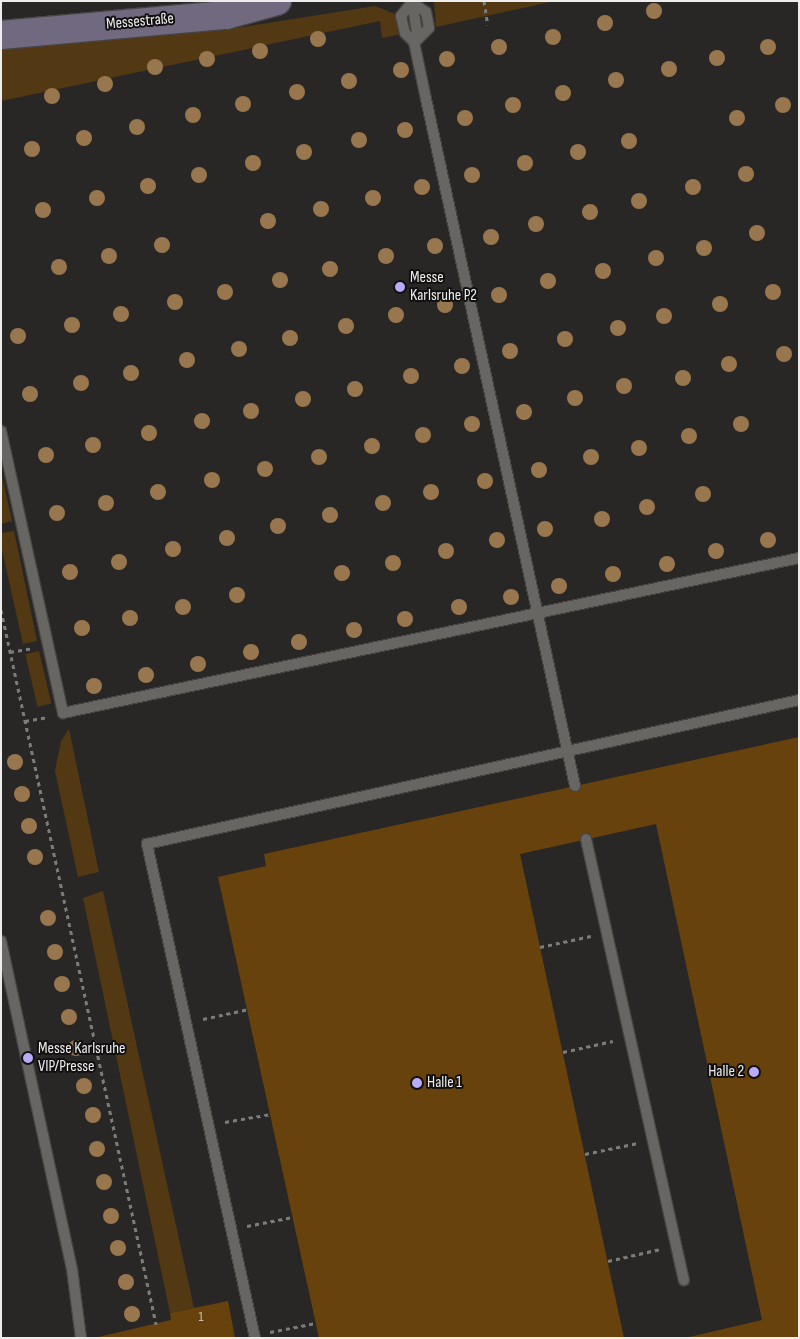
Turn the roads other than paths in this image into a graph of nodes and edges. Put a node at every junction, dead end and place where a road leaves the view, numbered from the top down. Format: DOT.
graph roads {
  1 [pos="277,1"];
  2 [pos="412,2"];
  3 [pos="1,35"];
  4 [pos="1,431"];
  5 [pos="799,558"];
  6 [pos="538,612"];
  7 [pos="799,700"];
  8 [pos="568,751"];
  9 [pos="575,786"];
  10 [pos="586,839"];
  11 [pos="1,941"];
  12 [pos="684,1280"];
  13 [pos="255,1336"];
  14 [pos="81,1337"];
  1 -- 3 [label="street, Messestraße"];
  2 -- 6 [label="lane"];
  4 -- 6 [label="lane"];
  5 -- 6 [label="lane"];
  6 -- 8 [label="lane"];
  7 -- 8 [label="lane"];
  8 -- 9 [label="lane"];
  8 -- 13 [label="lane"];
  10 -- 12 [label="lane"];
  11 -- 14 [label="lane"];
}
